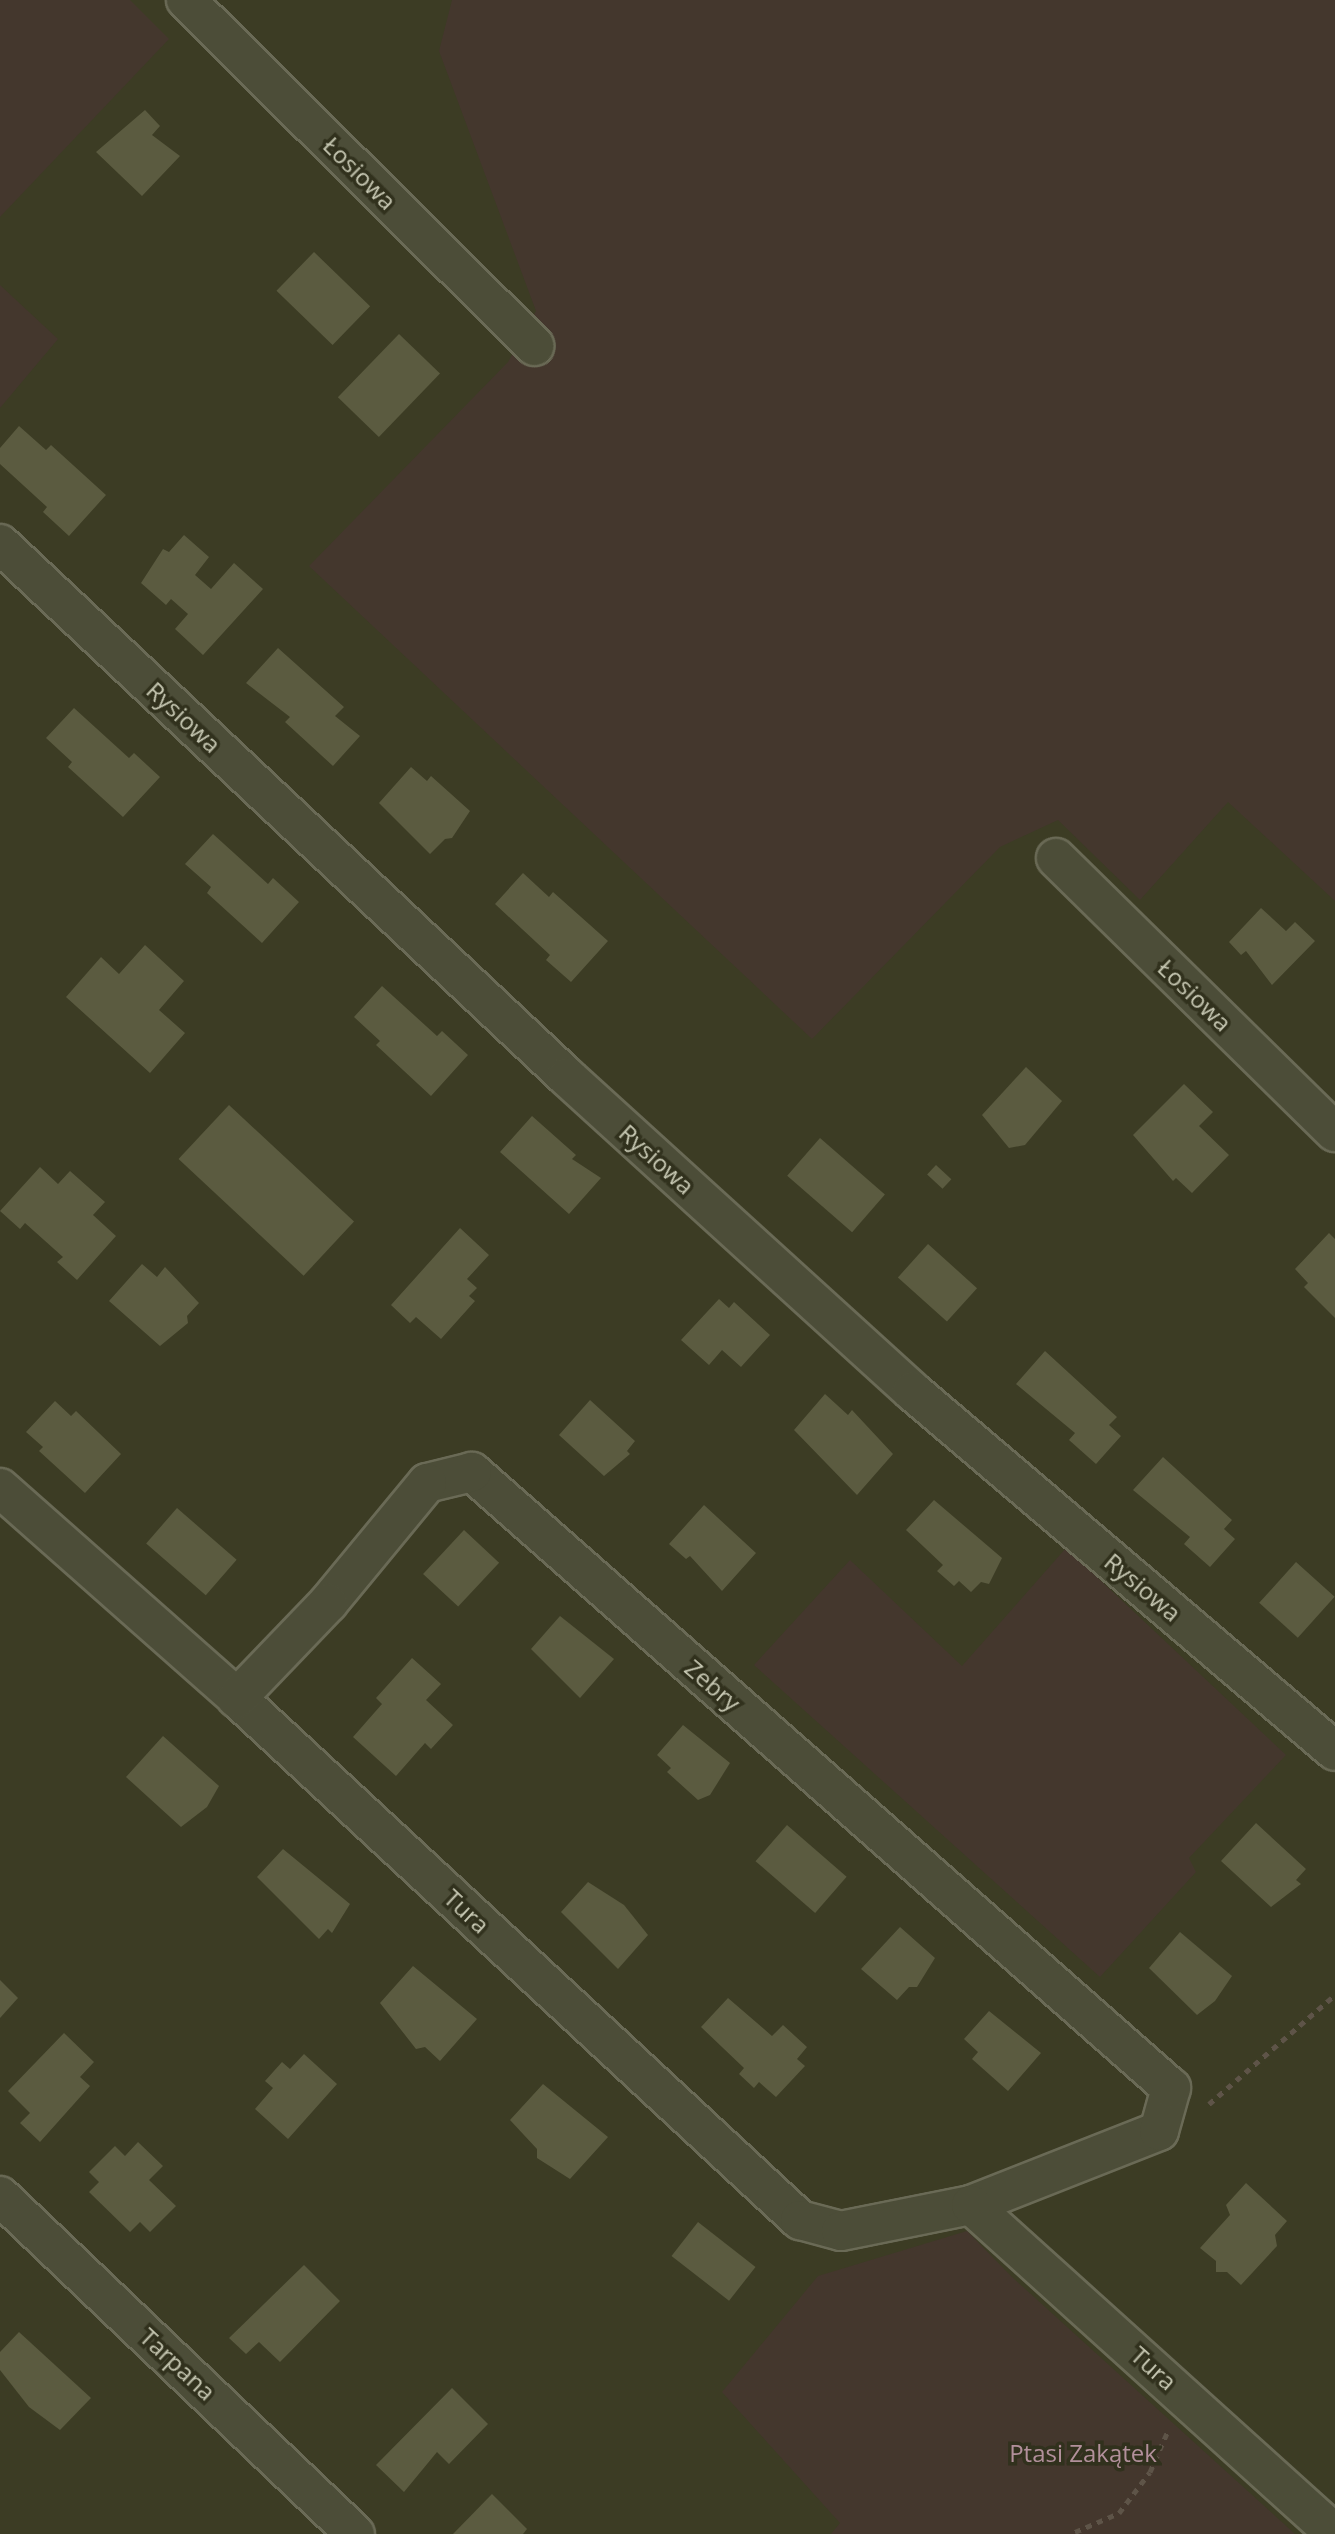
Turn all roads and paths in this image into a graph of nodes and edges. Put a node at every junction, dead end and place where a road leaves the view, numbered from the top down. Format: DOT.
graph roads {
  1 [pos="186,0"];
  2 [pos="534,346"];
  3 [pos="0,544"];
  4 [pos="1056,858"];
  5 [pos="1335,1132"];
  6 [pos="0,1488"];
  7 [pos="237,1698"];
  8 [pos="1335,1751"];
  9 [pos="1335,1995"];
  10 [pos="1159,2131"];
  11 [pos="0,2196"];
  12 [pos="971,2205"];
  13 [pos="1184,2395"];
  14 [pos="1075,2532"];
  15 [pos="355,2534"];
  16 [pos="1335,2534"];
  1 -- 2 [label="street, Łosiowa"];
  3 -- 8 [label="street, Rysiowa"];
  4 -- 5 [label="street, Łosiowa"];
  6 -- 7 [label="street, Tura"];
  7 -- 10 [label="street, Zebry"];
  7 -- 12 [label="street, Tura"];
  9 -- 10 [label="path"];
  10 -- 12 [label="street, Tura"];
  11 -- 15 [label="street, Tarpana"];
  12 -- 13 [label="street, Tura"];
  13 -- 14 [label="path"];
  13 -- 16 [label="street, Tura"];
}
